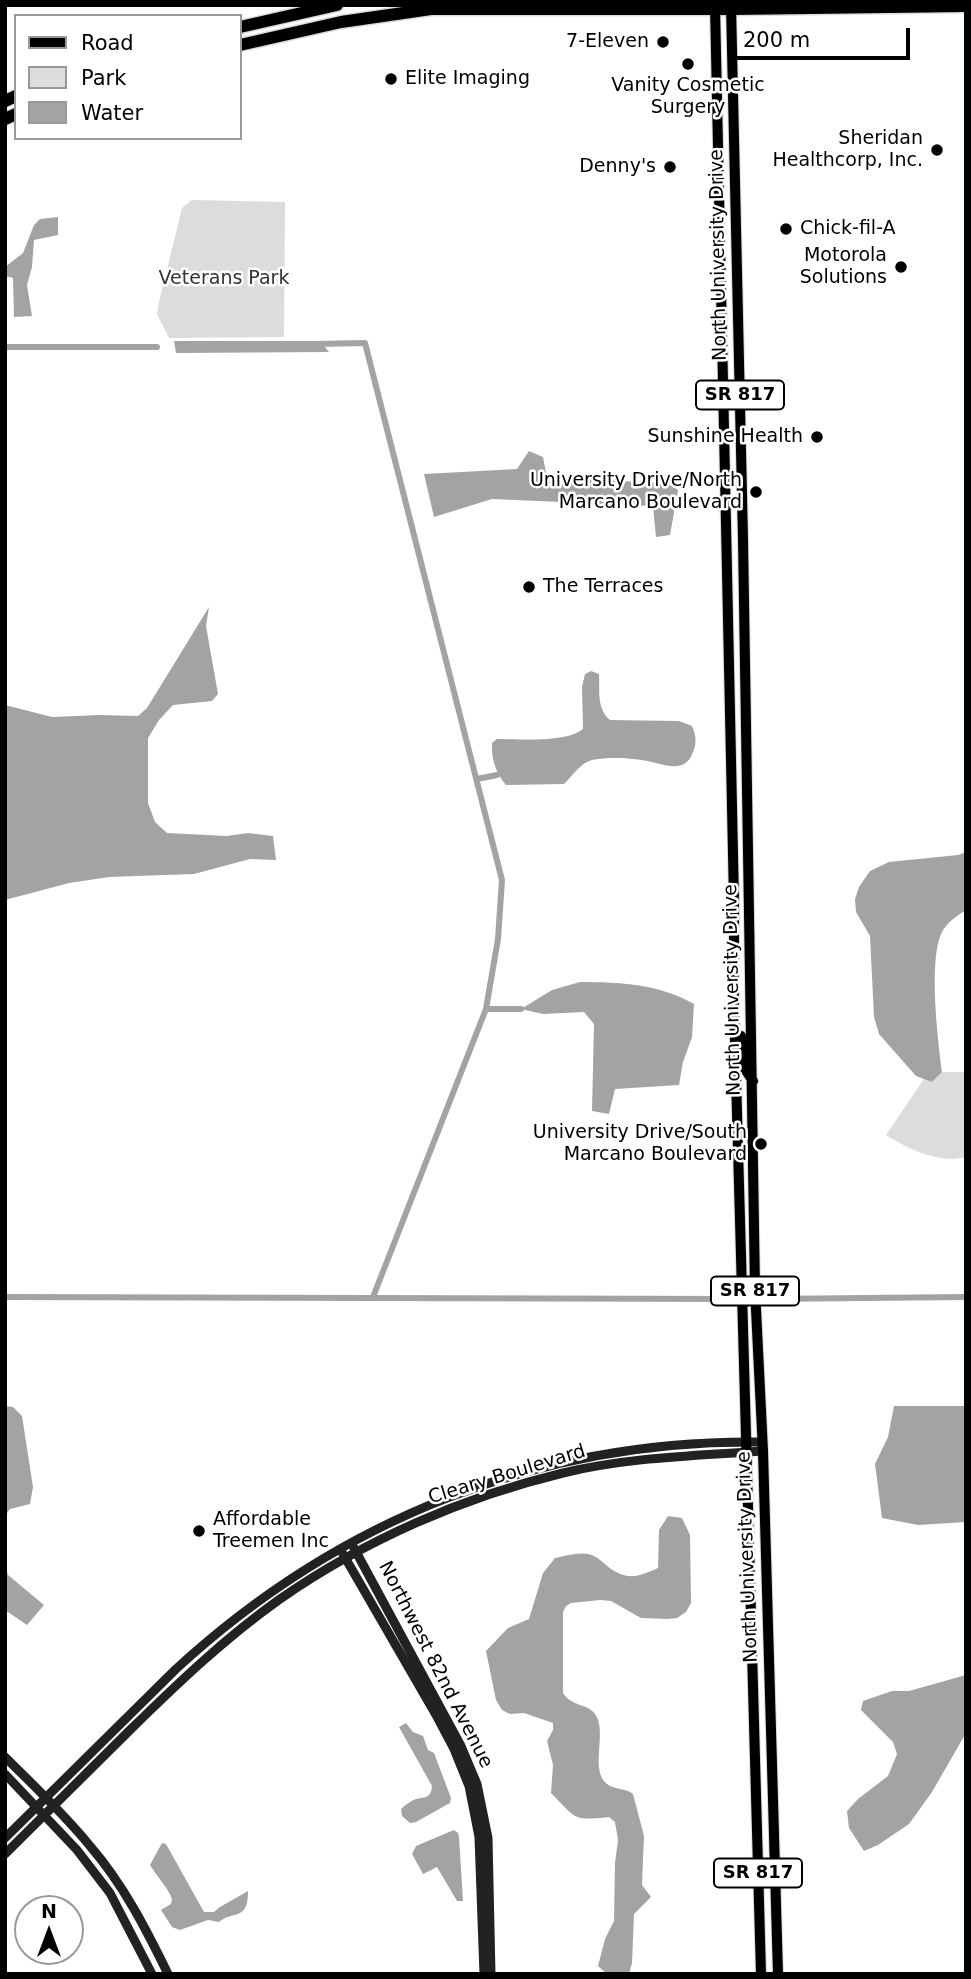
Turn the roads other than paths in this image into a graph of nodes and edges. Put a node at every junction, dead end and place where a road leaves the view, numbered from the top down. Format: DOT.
graph roads {
  1 [pos="337,5"];
  2 [pos="966,6"];
  3 [pos="715,7"];
  4 [pos="731,7"];
  5 [pos="242,27"];
  6 [pos="242,45"];
  7 [pos="719,171"];
  8 [pos="735,192"];
  9 [pos="720,195"];
  10 [pos="735,209"];
  11 [pos="723,356"];
  12 [pos="739,389"];
  13 [pos="734,916"];
  14 [pos="749,924"];
  15 [pos="734,1005"];
  16 [pos="736,1077"];
  17 [pos="753,1081"];
  18 [pos="754,1182"];
  19 [pos="762,1446"];
  20 [pos="746,1447"];
  21 [pos="351,1542"];
  22 [pos="340,1548"];
  23 [pos="357,1552"];
  24 [pos="346,1559"];
  25 [pos="5,1757"];
  26 [pos="5,1774"];
  27 [pos="46,1798"];
  28 [pos="54,1805"];
  29 [pos="756,1805"];
  30 [pos="37,1807"];
  31 [pos="44,1815"];
  32 [pos="773,1824"];
  33 [pos="5,1838"];
  34 [pos="5,1854"];
  35 [pos="152,1974"];
  36 [pos="168,1974"];
  37 [pos="484,1974"];
  38 [pos="491,1974"];
  39 [pos="761,1974"];
  40 [pos="778,1974"];
  1 -- 5 [label="highway"];
  2 -- 4 [label="highway"];
  3 -- 4 [label="highway"];
  3 -- 6 [label="highway"];
  3 -- 7 [label="main road, North University Drive / SR 817"];
  4 -- 8 [label="main road, North University Drive / SR 817"];
  7 -- 8 [label="main road"];
  7 -- 9 [label="main road, North University Drive / SR 817"];
  8 -- 10 [label="main road, North University Drive / SR 817"];
  9 -- 10 [label="main road"];
  9 -- 11 [label="main road, North University Drive / SR 817"];
  10 -- 12 [label="main road, North University Drive / SR 817"];
  11 -- 12 [label="main road"];
  11 -- 13 [label="main road, North University Drive / SR 817"];
  12 -- 14 [label="main road, North University Drive / SR 817"];
  13 -- 14 [label="main road"];
  13 -- 15 [label="main road, North University Drive / SR 817"];
  14 -- 17 [label="main road, North University Drive / SR 817"];
  15 -- 16 [label="main road, North University Drive / SR 817"];
  15 -- 17 [label="main road"];
  16 -- 18 [label="main road"];
  16 -- 20 [label="main road, North University Drive / SR 817"];
  17 -- 18 [label="main road, North University Drive / SR 817"];
  18 -- 19 [label="main road, North University Drive / SR 817"];
  19 -- 20 [label="street, Cleary Boulevard"];
  19 -- 32 [label="main road, North University Drive / SR 817"];
  20 -- 21 [label="street, Cleary Boulevard"];
  20 -- 23 [label="street, Cleary Boulevard"];
  20 -- 29 [label="main road, North University Drive / SR 817"];
  21 -- 22 [label="street, Cleary Boulevard"];
  21 -- 23 [label="street, Northwest 82nd Avenue"];
  22 -- 24 [label="street, Northwest 82nd Avenue"];
  22 -- 27 [label="street, Cleary Boulevard"];
  23 -- 24 [label="street, Cleary Boulevard"];
  23 -- 38 [label="street, Northwest 82nd Avenue"];
  24 -- 28 [label="street, Cleary Boulevard"];
  24 -- 37 [label="street, Northwest 82nd Avenue"];
  25 -- 27 [label="street"];
  26 -- 30 [label="street"];
  27 -- 28 [label="street"];
  27 -- 30 [label="street, Cleary Boulevard"];
  28 -- 31 [label="street, Cleary Boulevard"];
  28 -- 36 [label="street"];
  29 -- 32 [label="main road"];
  29 -- 39 [label="main road, North University Drive / SR 817"];
  30 -- 31 [label="street"];
  30 -- 33 [label="street, Cleary Boulevard"];
  31 -- 34 [label="street, Cleary Boulevard"];
  31 -- 35 [label="street"];
  32 -- 40 [label="main road, North University Drive / SR 817"];
}
